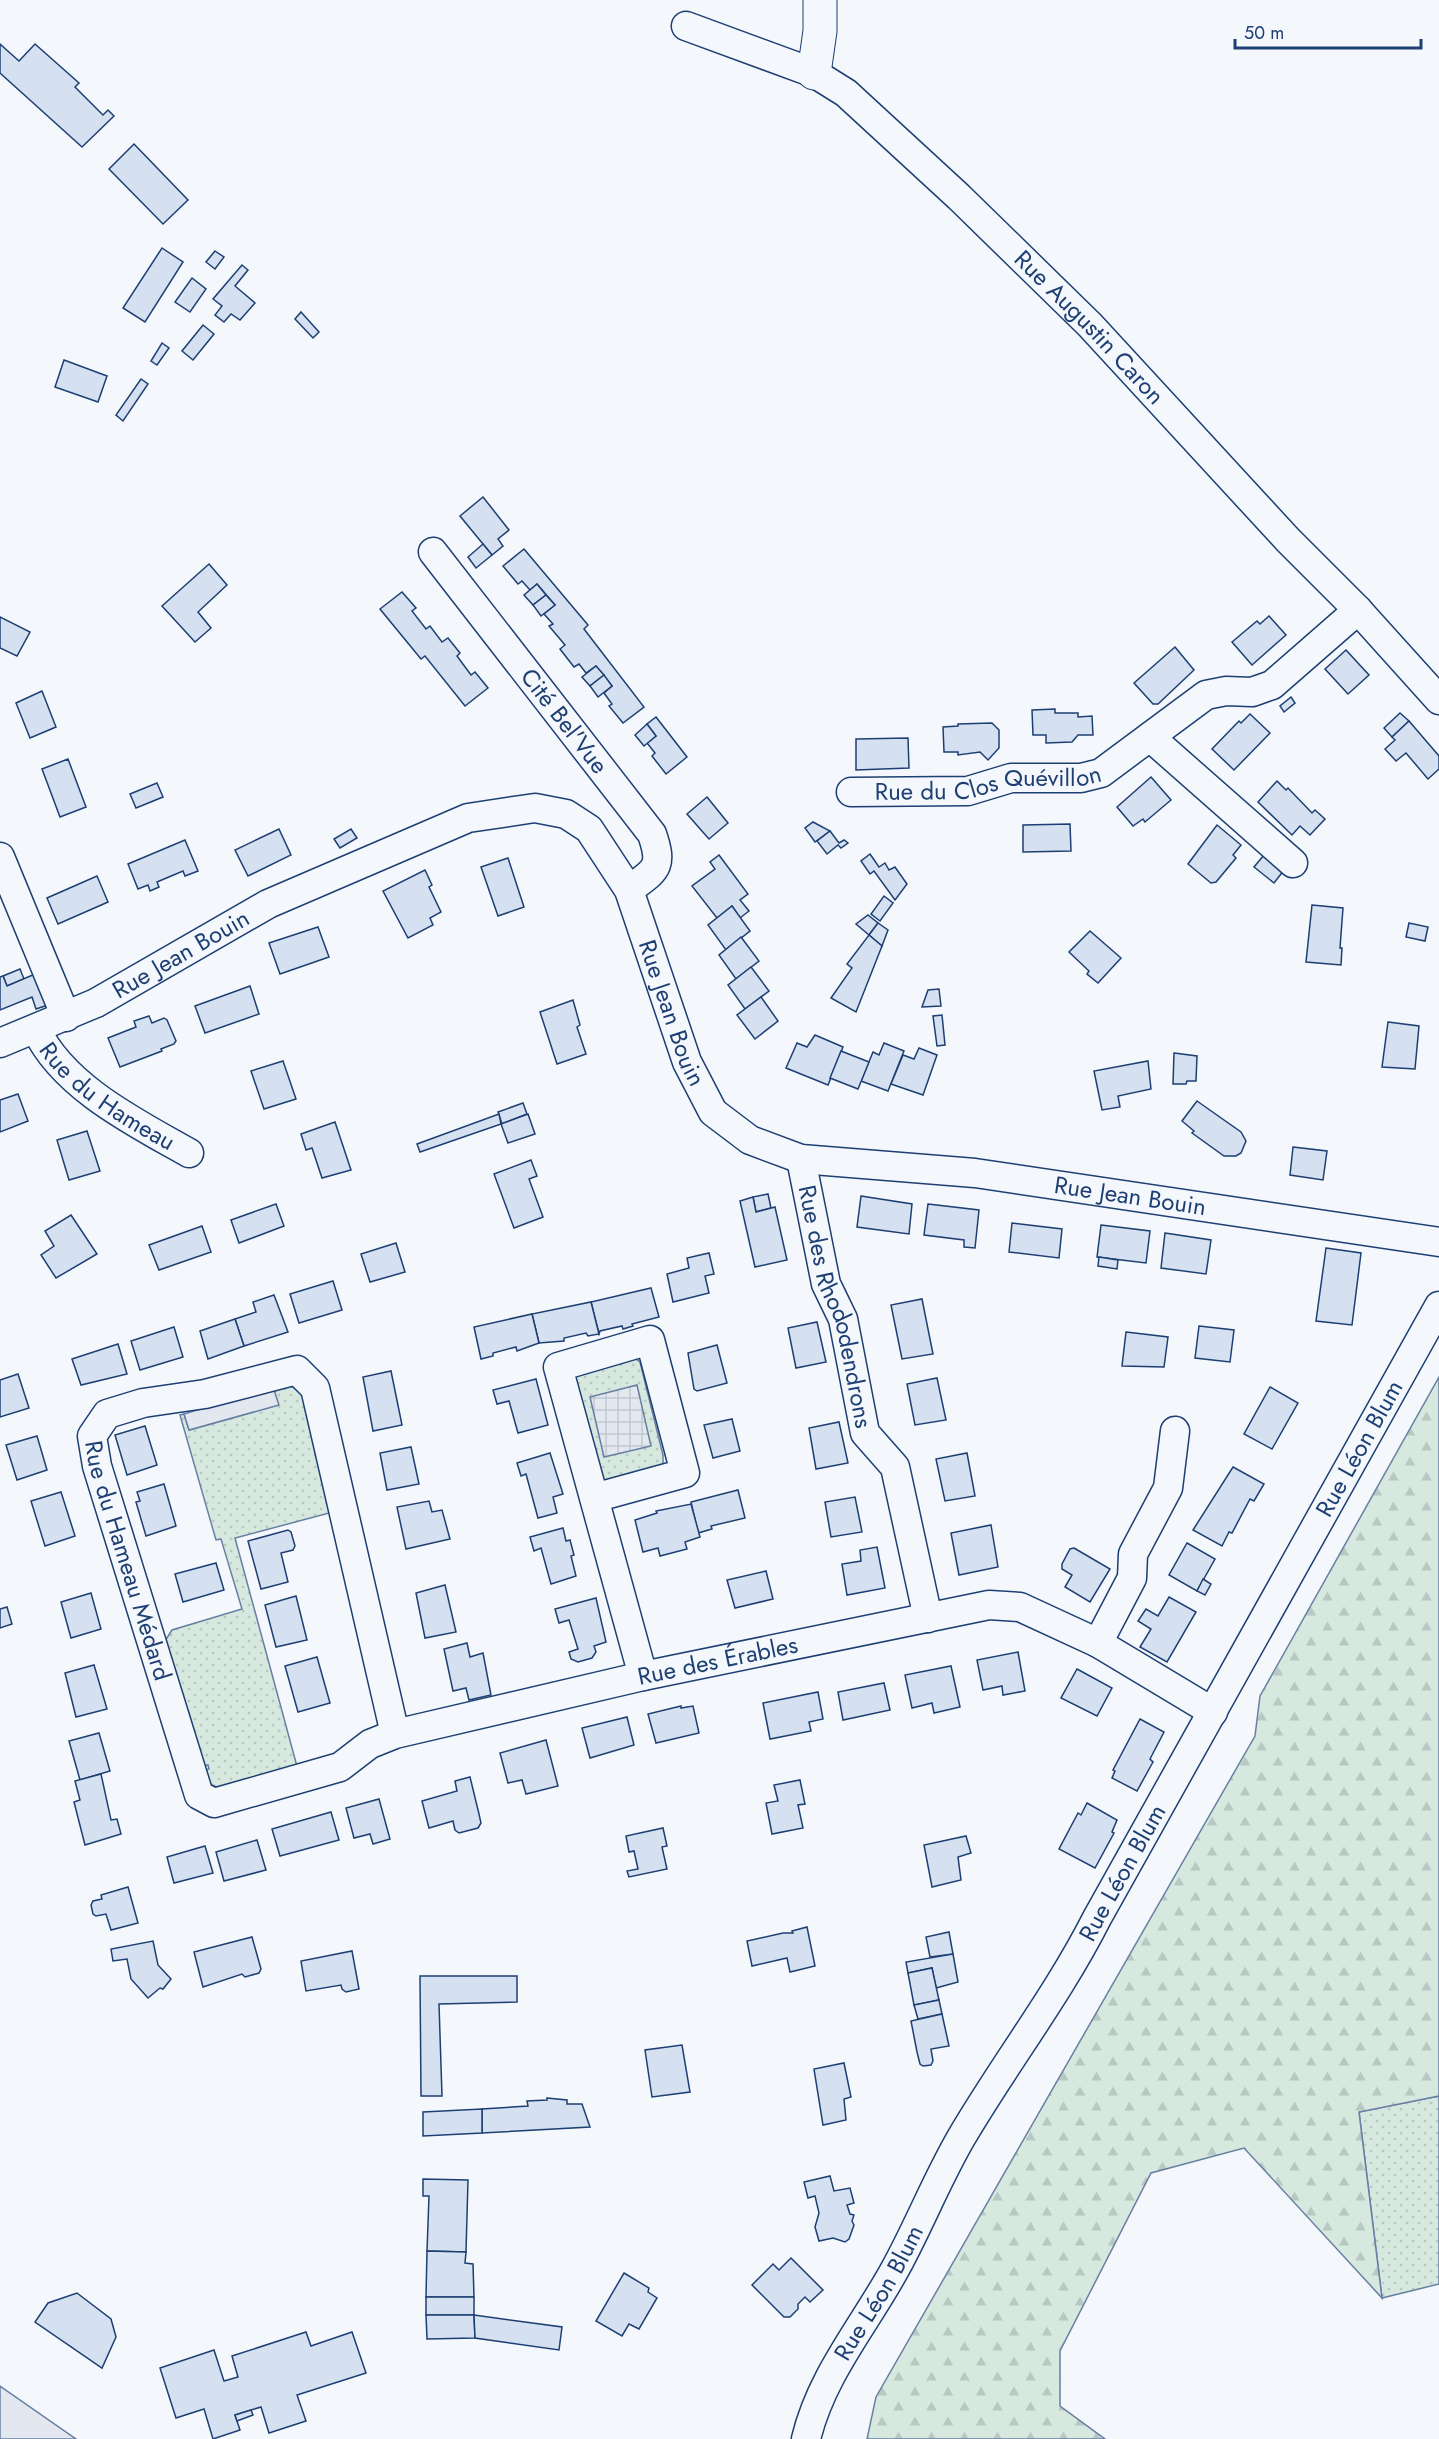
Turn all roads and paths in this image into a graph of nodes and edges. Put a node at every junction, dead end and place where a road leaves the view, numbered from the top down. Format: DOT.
graph roads {
  1 [pos="820,0"];
  2 [pos="686,26"];
  3 [pos="814,73"];
  4 [pos="434,552"];
  5 [pos="1358,610"];
  6 [pos="1439,700"];
  7 [pos="1150,737"];
  8 [pos="851,792"];
  9 [pos="0,857"];
  10 [pos="1293,863"];
  11 [pos="628,890"];
  12 [pos="66,1017"];
  13 [pos="36,1029"];
  14 [pos="0,1043"];
  15 [pos="189,1153"];
  16 [pos="801,1159"];
  17 [pos="1439,1242"];
  18 [pos="1439,1306"];
  19 [pos="1175,1431"];
  20 [pos="594,1498"];
  21 [pos="928,1618"];
  22 [pos="1098,1643"];
  23 [pos="643,1677"];
  24 [pos="1213,1712"];
  25 [pos="395,1734"];
  26 [pos="214,1803"];
  27 [pos="806,2439"];
  1 -- 3 [label="highway"];
  2 -- 3 [label="street, Rue Augustin Caron"];
  3 -- 5 [label="street, Rue Augustin Caron"];
  4 -- 11 [label="street, Cité Bel'Vue"];
  5 -- 6 [label="street, Rue Augustin Caron"];
  5 -- 7 [label="street, Rue du Clos Quévillon"];
  7 -- 8 [label="street, Rue du Clos Quévillon"];
  7 -- 10 [label="street"];
  9 -- 12 [label="street"];
  11 -- 12 [label="street, Rue Jean Bouin"];
  11 -- 16 [label="street, Rue Jean Bouin"];
  12 -- 13 [label="street, Rue Jean Bouin"];
  13 -- 14 [label="street, Rue Jean Bouin"];
  13 -- 15 [label="street, Rue du Hameau"];
  16 -- 17 [label="street, Rue Jean Bouin"];
  16 -- 21 [label="street, Rue des Rhododendrons"];
  18 -- 24 [label="street, Rue Léon Blum"];
  19 -- 22 [label="street"];
  20 -- 20 [label="street"];
  20 -- 23 [label="street"];
  21 -- 22 [label="street, Rue des Érables"];
  21 -- 23 [label="street, Rue des Érables"];
  22 -- 24 [label="street, Rue des Érables"];
  23 -- 25 [label="street, Rue des Érables"];
  24 -- 27 [label="street, Rue Léon Blum"];
  25 -- 26 [label="street, Rue des Érables"];
  25 -- 26 [label="street, Rue du Hameau Médard"];
}
